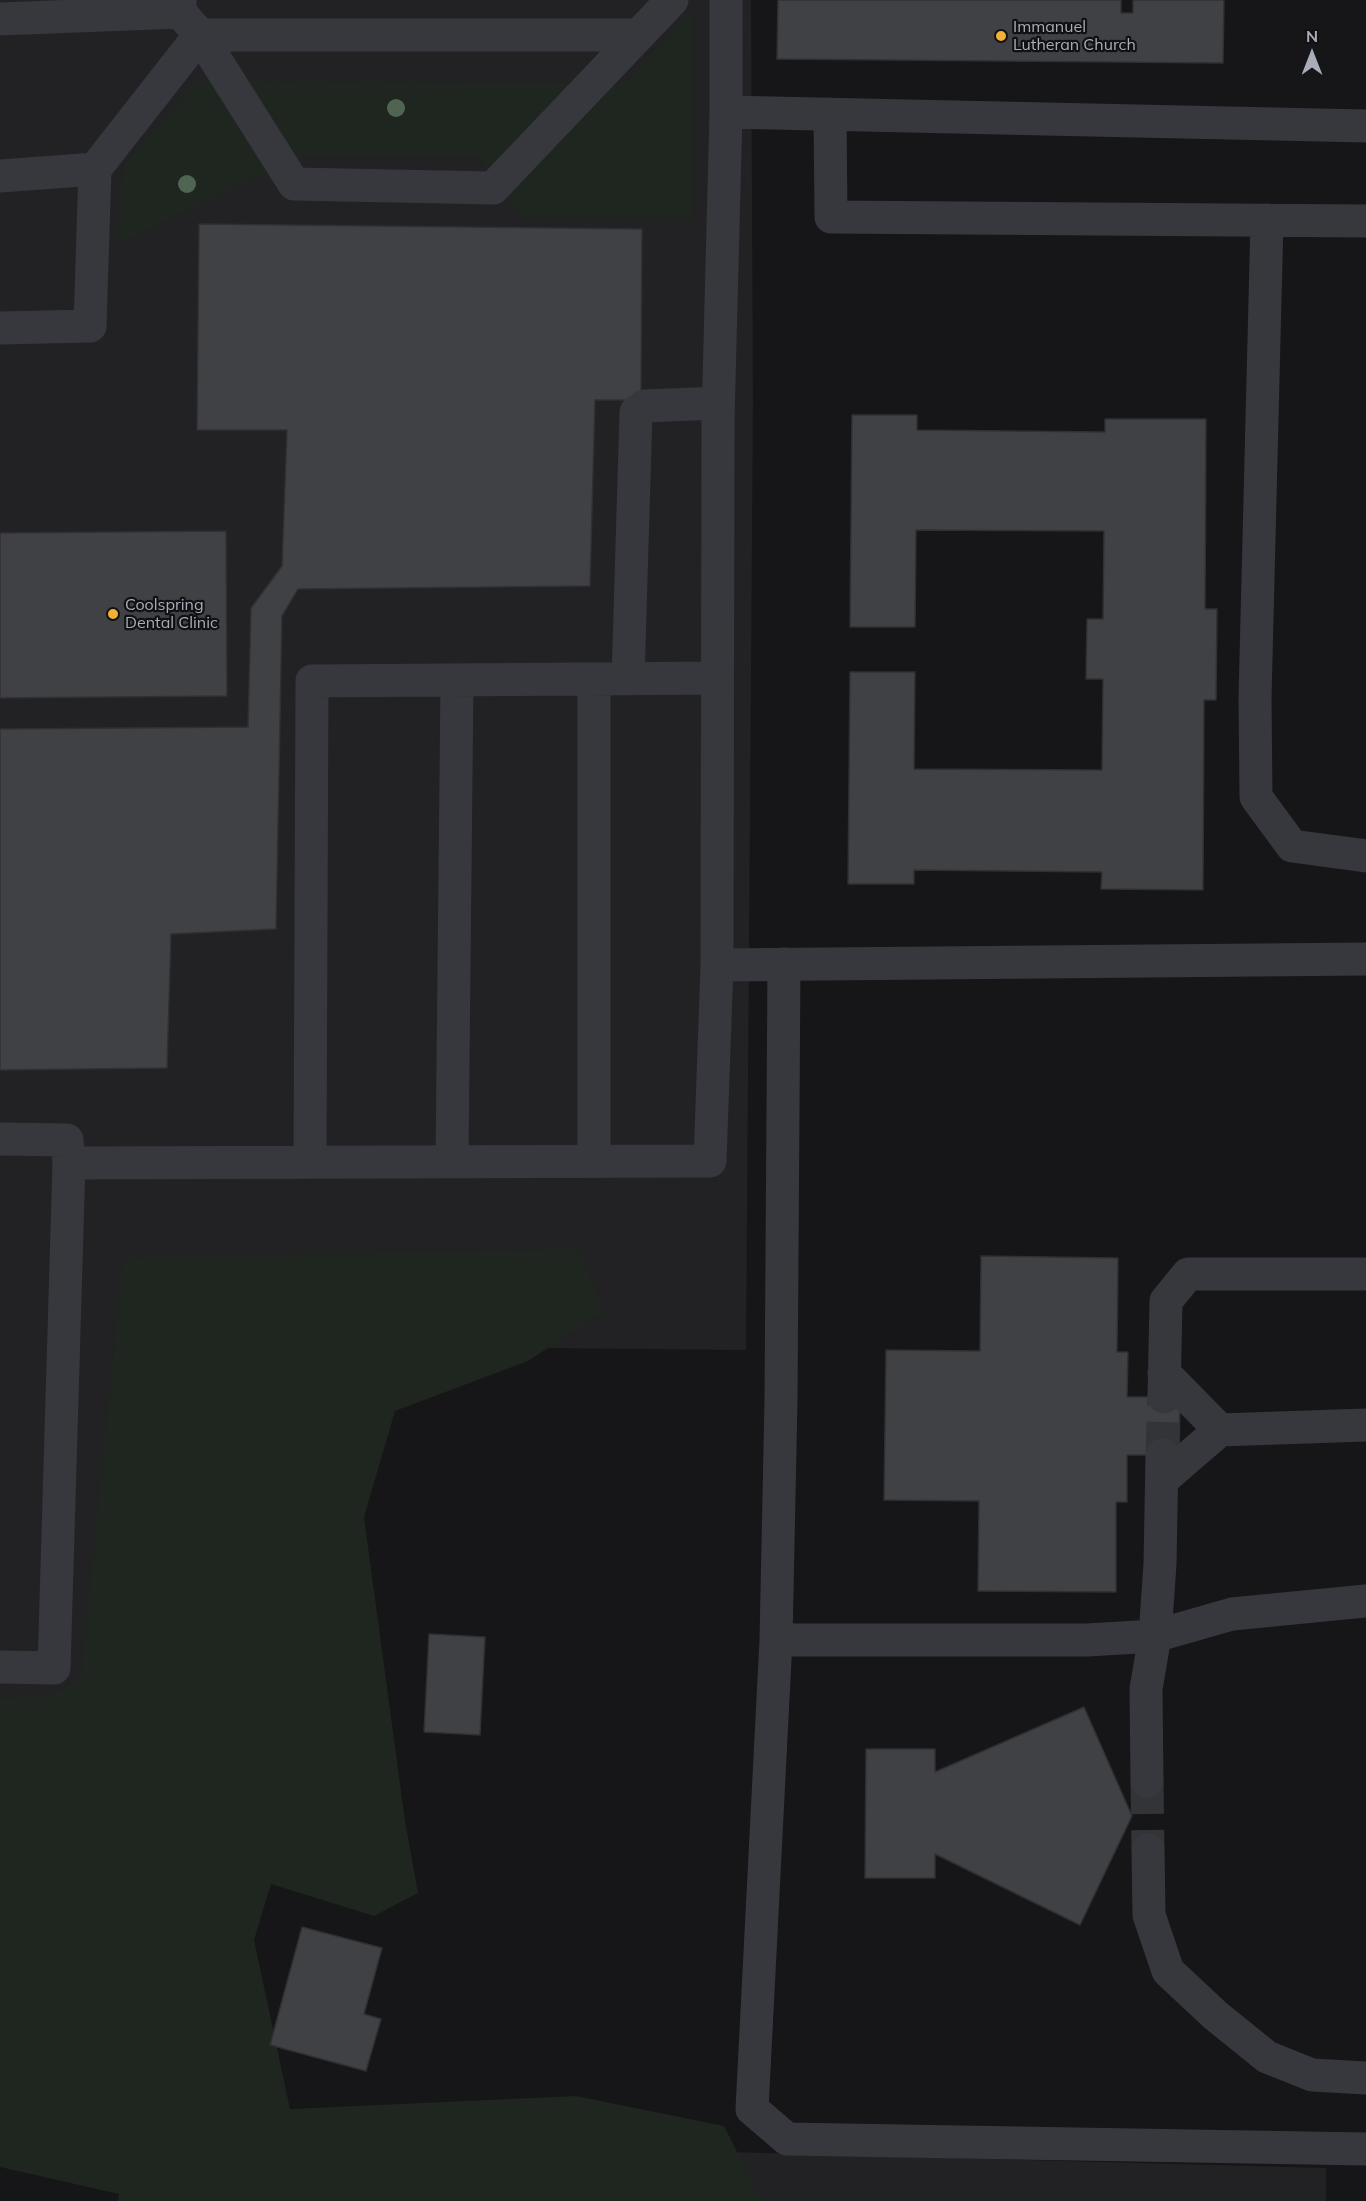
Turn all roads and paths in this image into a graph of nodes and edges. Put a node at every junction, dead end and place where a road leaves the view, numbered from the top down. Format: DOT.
graph roads {
  1 [pos="672,0"];
  2 [pos="726,0"];
  3 [pos="186,16"];
  4 [pos="0,19"];
  5 [pos="639,35"];
  6 [pos="726,112"];
  7 [pos="830,114"];
  8 [pos="1366,126"];
  9 [pos="95,168"];
  10 [pos="0,176"];
  11 [pos="1267,220"];
  12 [pos="1366,221"];
  13 [pos="0,328"];
  14 [pos="718,403"];
  15 [pos="717,678"];
  16 [pos="594,679"];
  17 [pos="628,679"];
  18 [pos="457,680"];
  19 [pos="1366,856"];
  20 [pos="1366,959"];
  21 [pos="784,964"];
  22 [pos="717,965"];
  23 [pos="0,1138"];
  24 [pos="452,1161"];
  25 [pos="594,1161"];
  26 [pos="310,1162"];
  27 [pos="69,1163"];
  28 [pos="1366,1274"];
  29 [pos="1366,1425"];
  30 [pos="1220,1430"];
  31 [pos="1366,1601"];
  32 [pos="1155,1636"];
  33 [pos="776,1640"];
  34 [pos="0,1667"];
  35 [pos="1147,1781"];
  36 [pos="1148,1850"];
  37 [pos="1366,2078"];
  38 [pos="1366,2149"];
  1 -- 5 [label="lane"];
  2 -- 6 [label="lane"];
  3 -- 4 [label="lane"];
  3 -- 5 [label="lane"];
  3 -- 5 [label="lane"];
  3 -- 9 [label="lane"];
  6 -- 7 [label="lane"];
  6 -- 14 [label="lane"];
  7 -- 8 [label="lane"];
  7 -- 11 [label="lane"];
  9 -- 10 [label="lane"];
  9 -- 13 [label="lane"];
  11 -- 12 [label="lane"];
  11 -- 19 [label="lane"];
  14 -- 15 [label="lane"];
  14 -- 17 [label="lane"];
  15 -- 17 [label="lane"];
  15 -- 22 [label="lane"];
  16 -- 17 [label="lane"];
  16 -- 18 [label="lane"];
  16 -- 25 [label="lane"];
  18 -- 24 [label="lane"];
  18 -- 26 [label="lane"];
  20 -- 21 [label="lane"];
  21 -- 22 [label="lane"];
  21 -- 33 [label="lane"];
  22 -- 25 [label="lane"];
  23 -- 27 [label="lane"];
  24 -- 25 [label="lane"];
  24 -- 26 [label="lane"];
  26 -- 27 [label="lane"];
  27 -- 34 [label="lane"];
  28 -- 30 [label="lane"];
  29 -- 30 [label="lane"];
  30 -- 32 [label="lane"];
  31 -- 32 [label="lane"];
  32 -- 33 [label="lane"];
  32 -- 35 [label="lane"];
  33 -- 38 [label="lane"];
  36 -- 37 [label="lane"];
}
